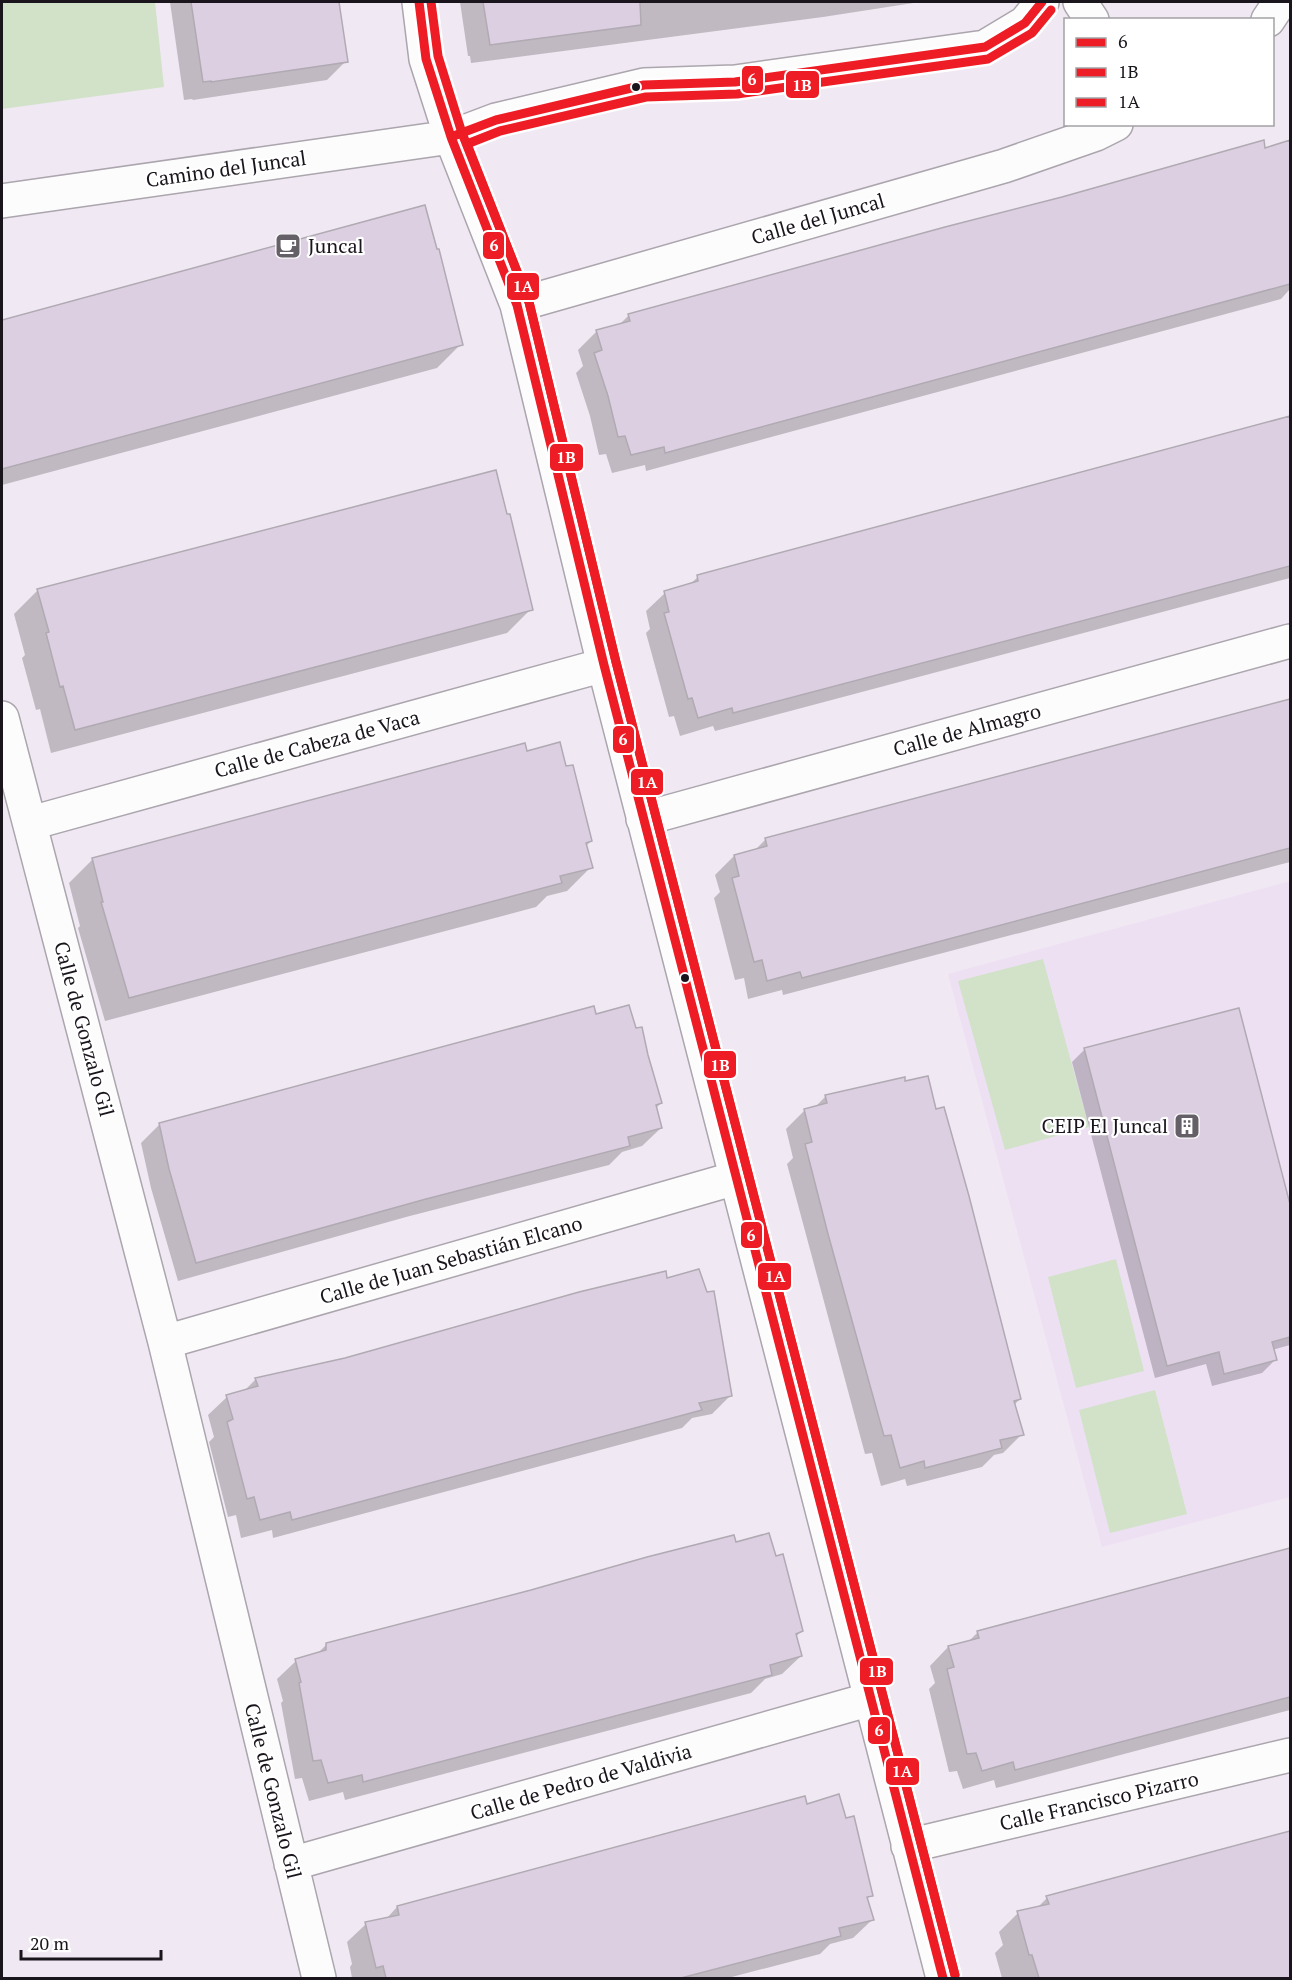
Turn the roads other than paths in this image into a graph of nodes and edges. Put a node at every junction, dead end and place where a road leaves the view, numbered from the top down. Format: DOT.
graph roads {
  1 [pos="419,2"];
  2 [pos="1042,2"];
  3 [pos="1080,2"];
  4 [pos="1091,18"];
  5 [pos="1112,126"];
  6 [pos="451,137"];
  7 [pos="2,201"];
  8 [pos="517,305"];
  9 [pos="1290,641"];
  10 [pos="604,665"];
  11 [pos="2,718"];
  12 [pos="643,819"];
  13 [pos="31,823"];
  14 [pos="736,1178"];
  15 [pos="165,1342"];
  16 [pos="871,1700"];
  17 [pos="1290,1755"];
  18 [pos="908,1846"];
  19 [pos="291,1864"];
  20 [pos="319,1978"];
  21 [pos="943,1978"];
  1 -- 6 [label="street"];
  2 -- 6 [label="street"];
  3 -- 4 [label="street"];
  5 -- 8 [label="street, Calle del Juncal"];
  6 -- 7 [label="street, Camino del Juncal"];
  6 -- 8 [label="street"];
  8 -- 10 [label="street"];
  9 -- 12 [label="street, Calle de Almagro"];
  10 -- 12 [label="street"];
  10 -- 13 [label="street, Calle de Cabeza de Vaca"];
  11 -- 13 [label="street, Calle de Gonzalo Gil"];
  12 -- 14 [label="street"];
  13 -- 15 [label="street, Calle de Gonzalo Gil"];
  14 -- 15 [label="street, Calle de Juan Sebastián Elcano"];
  14 -- 16 [label="street"];
  15 -- 19 [label="street, Calle de Gonzalo Gil"];
  16 -- 18 [label="street"];
  16 -- 19 [label="street, Calle de Pedro de Valdivia"];
  17 -- 18 [label="street, Calle Francisco Pizarro"];
  18 -- 21 [label="street"];
  19 -- 20 [label="street, Calle de Gonzalo Gil"];
}
